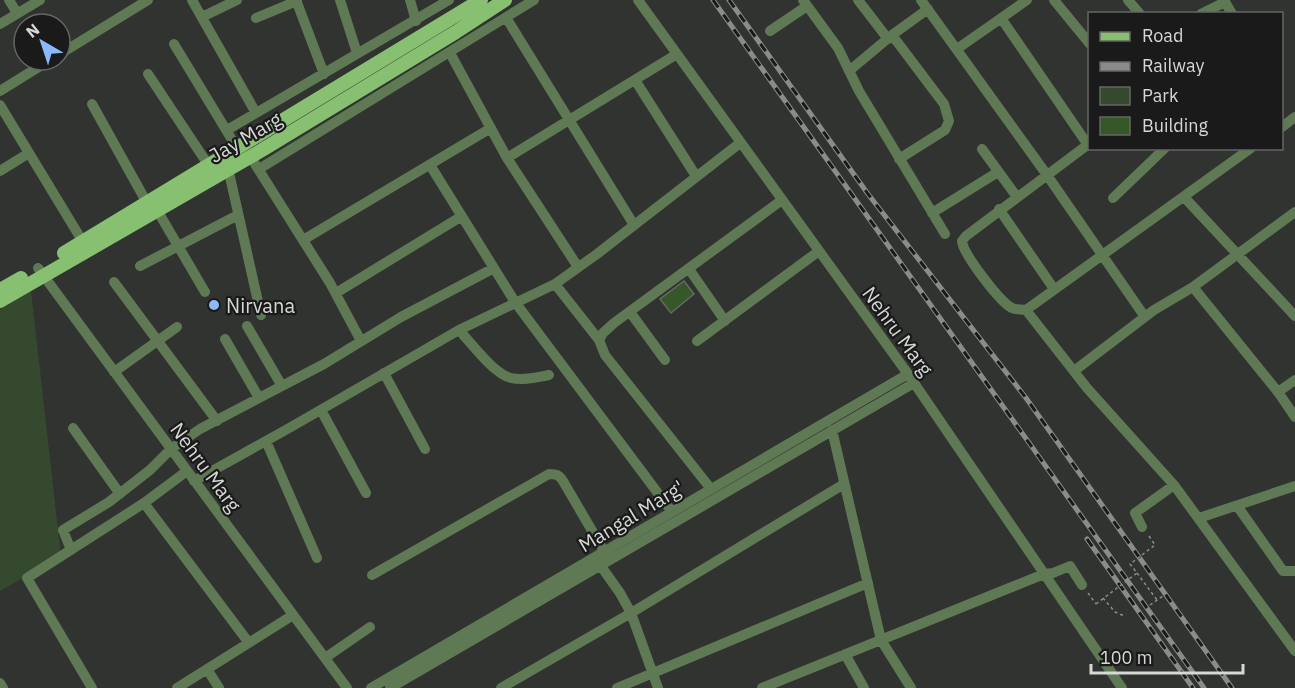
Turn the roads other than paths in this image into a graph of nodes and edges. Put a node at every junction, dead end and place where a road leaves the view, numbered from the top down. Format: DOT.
graph roads {
  1 [pos="40,0"];
  2 [pos="148,0"];
  3 [pos="192,0"];
  4 [pos="237,0"];
  5 [pos="340,0"];
  6 [pos="410,0"];
  7 [pos="449,0"];
  8 [pos="481,0"];
  9 [pos="505,0"];
  10 [pos="534,0"];
  11 [pos="638,0"];
  12 [pos="858,0"];
  13 [pos="1027,0"];
  14 [pos="1054,0"];
  15 [pos="1128,0"];
  16 [pos="296,1"];
  17 [pos="1225,1"];
  18 [pos="805,3"];
  19 [pos="925,4"];
  20 [pos="20,12"];
  21 [pos="1138,12"];
  22 [pos="1205,12"];
  23 [pos="202,17"];
  24 [pos="256,18"];
  25 [pos="1001,18"];
  26 [pos="507,19"];
  27 [pos="416,21"];
  28 [pos="770,31"];
  29 [pos="890,37"];
  30 [pos="1088,43"];
  31 [pos="174,44"];
  32 [pos="72,47"];
  33 [pos="957,49"];
  34 [pos="357,53"];
  35 [pos="450,53"];
  36 [pos="677,54"];
  37 [pos="849,71"];
  38 [pos="31,72"];
  39 [pos="148,74"];
  40 [pos="324,74"];
  41 [pos="635,80"];
  42 [pos="0,91"];
  43 [pos="92,104"];
  44 [pos="0,105"];
  45 [pos="256,112"];
  46 [pos="569,120"];
  47 [pos="491,129"];
  48 [pos="227,130"];
  49 [pos="740,143"];
  50 [pos="1088,143"];
  51 [pos="1088,145"];
  52 [pos="237,148"];
  53 [pos="255,148"];
  54 [pos="982,149"];
  55 [pos="1163,150"];
  56 [pos="1244,150"];
  57 [pos="29,153"];
  58 [pos="507,158"];
  59 [pos="899,159"];
  60 [pos="430,165"];
  61 [pos="209,166"];
  62 [pos="226,169"];
  63 [pos="259,169"];
  64 [pos="0,171"];
  65 [pos="998,172"];
  66 [pos="1047,175"];
  67 [pos="696,176"];
  68 [pos="1184,196"];
  69 [pos="1017,197"];
  70 [pos="1113,198"];
  71 [pos="782,200"];
  72 [pos="152,206"];
  73 [pos="999,209"];
  74 [pos="1295,212"];
  75 [pos="932,213"];
  76 [pos="238,215"];
  77 [pos="462,216"];
  78 [pos="634,225"];
  79 [pos="945,234"];
  80 [pos="303,240"];
  81 [pos="85,246"];
  82 [pos="177,247"];
  83 [pos="819,250"];
  84 [pos="1239,254"];
  85 [pos="1101,256"];
  86 [pos="140,266"];
  87 [pos="578,267"];
  88 [pos="494,268"];
  89 [pos="689,268"];
  90 [pos="41,271"];
  91 [pos="114,282"];
  92 [pos="555,284"];
  93 [pos="1193,287"];
  94 [pos="1054,289"];
  95 [pos="0,290"];
  96 [pos="205,292"];
  97 [pos="336,293"];
  98 [pos="0,301"];
  99 [pos="515,302"];
  100 [pos="1026,310"];
  101 [pos="630,312"];
  102 [pos="261,315"];
  103 [pos="1295,316"];
  104 [pos="1145,317"];
  105 [pos="725,321"];
  106 [pos="247,326"];
  107 [pos="177,327"];
  108 [pos="459,330"];
  109 [pos="225,339"];
  110 [pos="158,340"];
  111 [pos="599,340"];
  112 [pos="361,341"];
  113 [pos="697,341"];
  114 [pos="665,360"];
  115 [pos="1074,371"];
  116 [pos="114,372"];
  117 [pos="384,373"];
  118 [pos="549,375"];
  119 [pos="911,378"];
  120 [pos="1295,380"];
  121 [pos="282,386"];
  122 [pos="1278,392"];
  123 [pos="259,398"];
  124 [pos="321,410"];
  125 [pos="1295,417"];
  126 [pos="217,421"];
  127 [pos="73,428"];
  128 [pos="832,430"];
  129 [pos="266,441"];
  130 [pos="171,449"];
  131 [pos="425,449"];
  132 [pos="190,476"];
  133 [pos="844,484"];
  134 [pos="1174,485"];
  135 [pos="1295,486"];
  136 [pos="711,489"];
  137 [pos="120,494"];
  138 [pos="366,494"];
  139 [pos="144,503"];
  140 [pos="1238,507"];
  141 [pos="672,512"];
  142 [pos="1199,518"];
  143 [pos="1142,526"];
  144 [pos="71,550"];
  145 [pos="317,558"];
  146 [pos="603,560"];
  147 [pos="1295,571"];
  148 [pos="372,574"];
  149 [pos="1044,574"];
  150 [pos="868,583"];
  151 [pos="1082,585"];
  152 [pos="631,613"];
  153 [pos="293,615"];
  154 [pos="370,627"];
  155 [pos="881,640"];
  156 [pos="249,643"];
  157 [pos="1295,651"];
  158 [pos="845,654"];
  159 [pos="325,658"];
  160 [pos="207,669"];
  161 [pos="653,672"];
  162 [pos="0,683"];
  163 [pos="181,687"];
  164 [pos="3,688"];
  165 [pos="92,688"];
  166 [pos="219,688"];
  167 [pos="347,688"];
  168 [pos="371,688"];
  169 [pos="390,688"];
  170 [pos="501,688"];
  171 [pos="617,688"];
  172 [pos="658,688"];
  173 [pos="762,688"];
  174 [pos="864,688"];
  175 [pos="911,688"];
  176 [pos="1122,688"];
  1 -- 20 [label="street"];
  2 -- 32 [label="street"];
  3 -- 23 [label="street"];
  4 -- 23 [label="street"];
  5 -- 34 [label="street"];
  6 -- 27 [label="street"];
  7 -- 27 [label="street"];
  8 -- 53 [label="main road, Jay Marg"];
  9 -- 53 [label="main road, Jay Marg"];
  10 -- 26 [label="street"];
  11 -- 36 [label="street, Nehru Marg"];
  12 -- 29 [label="street"];
  13 -- 25 [label="street"];
  14 -- 30 [label="street"];
  15 -- 21 [label="street"];
  16 -- 24 [label="street"];
  16 -- 40 [label="street"];
  17 -- 22 [label="street"];
  18 -- 28 [label="street"];
  18 -- 37 [label="street"];
  19 -- 29 [label="street"];
  19 -- 33 [label="street"];
  23 -- 45 [label="street"];
  25 -- 33 [label="street"];
  25 -- 50 [label="street"];
  26 -- 35 [label="street"];
  26 -- 46 [label="street"];
  27 -- 34 [label="street"];
  29 -- 37 [label="street"];
  29 -- 59 [label="street"];
  31 -- 48 [label="street"];
  33 -- 66 [label="street"];
  34 -- 40 [label="street"];
  35 -- 47 [label="street"];
  35 -- 63 [label="street"];
  36 -- 41 [label="street"];
  36 -- 49 [label="street, Nehru Marg"];
  37 -- 59 [label="street"];
  38 -- 42 [label="street"];
  39 -- 61 [label="street"];
  40 -- 45 [label="street"];
  41 -- 46 [label="street"];
  41 -- 67 [label="street"];
  43 -- 72 [label="street"];
  44 -- 57 [label="street"];
  45 -- 48 [label="street"];
  46 -- 58 [label="street"];
  46 -- 78 [label="street"];
  47 -- 58 [label="street"];
  47 -- 60 [label="street"];
  48 -- 52 [label="street"];
  49 -- 67 [label="street"];
  49 -- 71 [label="street, Nehru Marg"];
  51 -- 66 [label="street"];
  52 -- 53 [label="main road, Jay Marg"];
  52 -- 61 [label="main road, Jay Marg"];
  53 -- 62 [label="main road, Jay Marg"];
  53 -- 63 [label="street"];
  54 -- 65 [label="street"];
  55 -- 70 [label="street"];
  56 -- 68 [label="street"];
  57 -- 64 [label="street"];
  57 -- 81 [label="street"];
  58 -- 87 [label="street"];
  59 -- 75 [label="street"];
  60 -- 77 [label="street"];
  60 -- 80 [label="street"];
  61 -- 72 [label="main road, Jay Marg"];
  62 -- 72 [label="main road, Jay Marg"];
  62 -- 76 [label="street"];
  63 -- 80 [label="street"];
  65 -- 69 [label="street"];
  65 -- 75 [label="street"];
  66 -- 69 [label="street"];
  66 -- 85 [label="street"];
  67 -- 78 [label="street"];
  68 -- 84 [label="street"];
  68 -- 85 [label="street"];
  69 -- 73 [label="street"];
  71 -- 83 [label="street, Nehru Marg"];
  71 -- 89 [label="street"];
  72 -- 81 [label="main road, Jay Marg"];
  72 -- 82 [label="street"];
  73 -- 94 [label="street"];
  73 -- 100 [label="street"];
  74 -- 84 [label="street"];
  75 -- 79 [label="street"];
  76 -- 82 [label="street"];
  76 -- 102 [label="street"];
  77 -- 88 [label="street"];
  77 -- 97 [label="street"];
  78 -- 87 [label="street"];
  80 -- 97 [label="street"];
  81 -- 90 [label="main road, Jay Marg"];
  82 -- 86 [label="street"];
  82 -- 96 [label="street"];
  83 -- 105 [label="street"];
  83 -- 119 [label="street, Nehru Marg"];
  84 -- 93 [label="street"];
  84 -- 103 [label="street"];
  85 -- 94 [label="street"];
  85 -- 104 [label="street"];
  87 -- 92 [label="street"];
  88 -- 99 [label="street"];
  88 -- 112 [label="street"];
  89 -- 101 [label="street"];
  89 -- 105 [label="street"];
  90 -- 95 [label="main road, Jay Marg"];
  90 -- 98 [label="main road, Jay Marg"];
  90 -- 116 [label="street, Nehru Marg"];
  91 -- 110 [label="street"];
  92 -- 99 [label="street"];
  92 -- 111 [label="street"];
  93 -- 104 [label="street"];
  93 -- 122 [label="street"];
  94 -- 100 [label="street"];
  97 -- 112 [label="street"];
  99 -- 108 [label="street"];
  99 -- 141 [label="street"];
  100 -- 115 [label="street"];
  101 -- 111 [label="street"];
  101 -- 114 [label="street"];
  104 -- 115 [label="street"];
  105 -- 113 [label="street"];
  106 -- 121 [label="street"];
  107 -- 110 [label="street"];
  108 -- 117 [label="street"];
  108 -- 118 [label="street"];
  109 -- 123 [label="street"];
  110 -- 116 [label="street"];
  110 -- 126 [label="street"];
  111 -- 136 [label="street"];
  112 -- 121 [label="street"];
  115 -- 134 [label="street"];
  116 -- 130 [label="street, Nehru Marg"];
  117 -- 124 [label="street"];
  117 -- 131 [label="street"];
  119 -- 128 [label="street"];
  119 -- 136 [label="street, Mangal Marg'"];
  119 -- 149 [label="street, Nehru Marg"];
  120 -- 122 [label="street"];
  121 -- 123 [label="street"];
  122 -- 125 [label="street"];
  123 -- 126 [label="street"];
  124 -- 129 [label="street"];
  124 -- 138 [label="street"];
  126 -- 130 [label="street"];
  127 -- 137 [label="street"];
  128 -- 133 [label="street"];
  128 -- 146 [label="street"];
  129 -- 132 [label="street"];
  129 -- 145 [label="street"];
  130 -- 132 [label="street, Nehru Marg"];
  130 -- 137 [label="street"];
  132 -- 139 [label="street"];
  132 -- 153 [label="street, Nehru Marg"];
  133 -- 150 [label="street"];
  133 -- 152 [label="street"];
  134 -- 142 [label="street"];
  134 -- 143 [label="street"];
  135 -- 140 [label="street"];
  136 -- 141 [label="street, Mangal Marg'"];
  137 -- 144 [label="street"];
  139 -- 144 [label="street"];
  139 -- 156 [label="street"];
  140 -- 142 [label="street"];
  140 -- 147 [label="street"];
  141 -- 146 [label="street, Mangal Marg'"];
  142 -- 157 [label="street"];
  144 -- 165 [label="street"];
  146 -- 148 [label="street"];
  146 -- 152 [label="street"];
  146 -- 168 [label="street, Mangal Marg'"];
  146 -- 169 [label="street"];
  149 -- 151 [label="street"];
  149 -- 155 [label="street"];
  149 -- 176 [label="street, Nehru Marg"];
  150 -- 155 [label="street"];
  150 -- 161 [label="street"];
  152 -- 161 [label="street"];
  152 -- 170 [label="street"];
  153 -- 156 [label="street"];
  153 -- 159 [label="street, Nehru Marg"];
  154 -- 159 [label="street"];
  155 -- 158 [label="street"];
  155 -- 175 [label="street"];
  156 -- 160 [label="street"];
  158 -- 173 [label="street"];
  158 -- 174 [label="street"];
  159 -- 167 [label="street, Nehru Marg"];
  160 -- 163 [label="street"];
  160 -- 166 [label="street"];
  161 -- 171 [label="street"];
  161 -- 172 [label="street"];
  162 -- 164 [label="street"];
}
